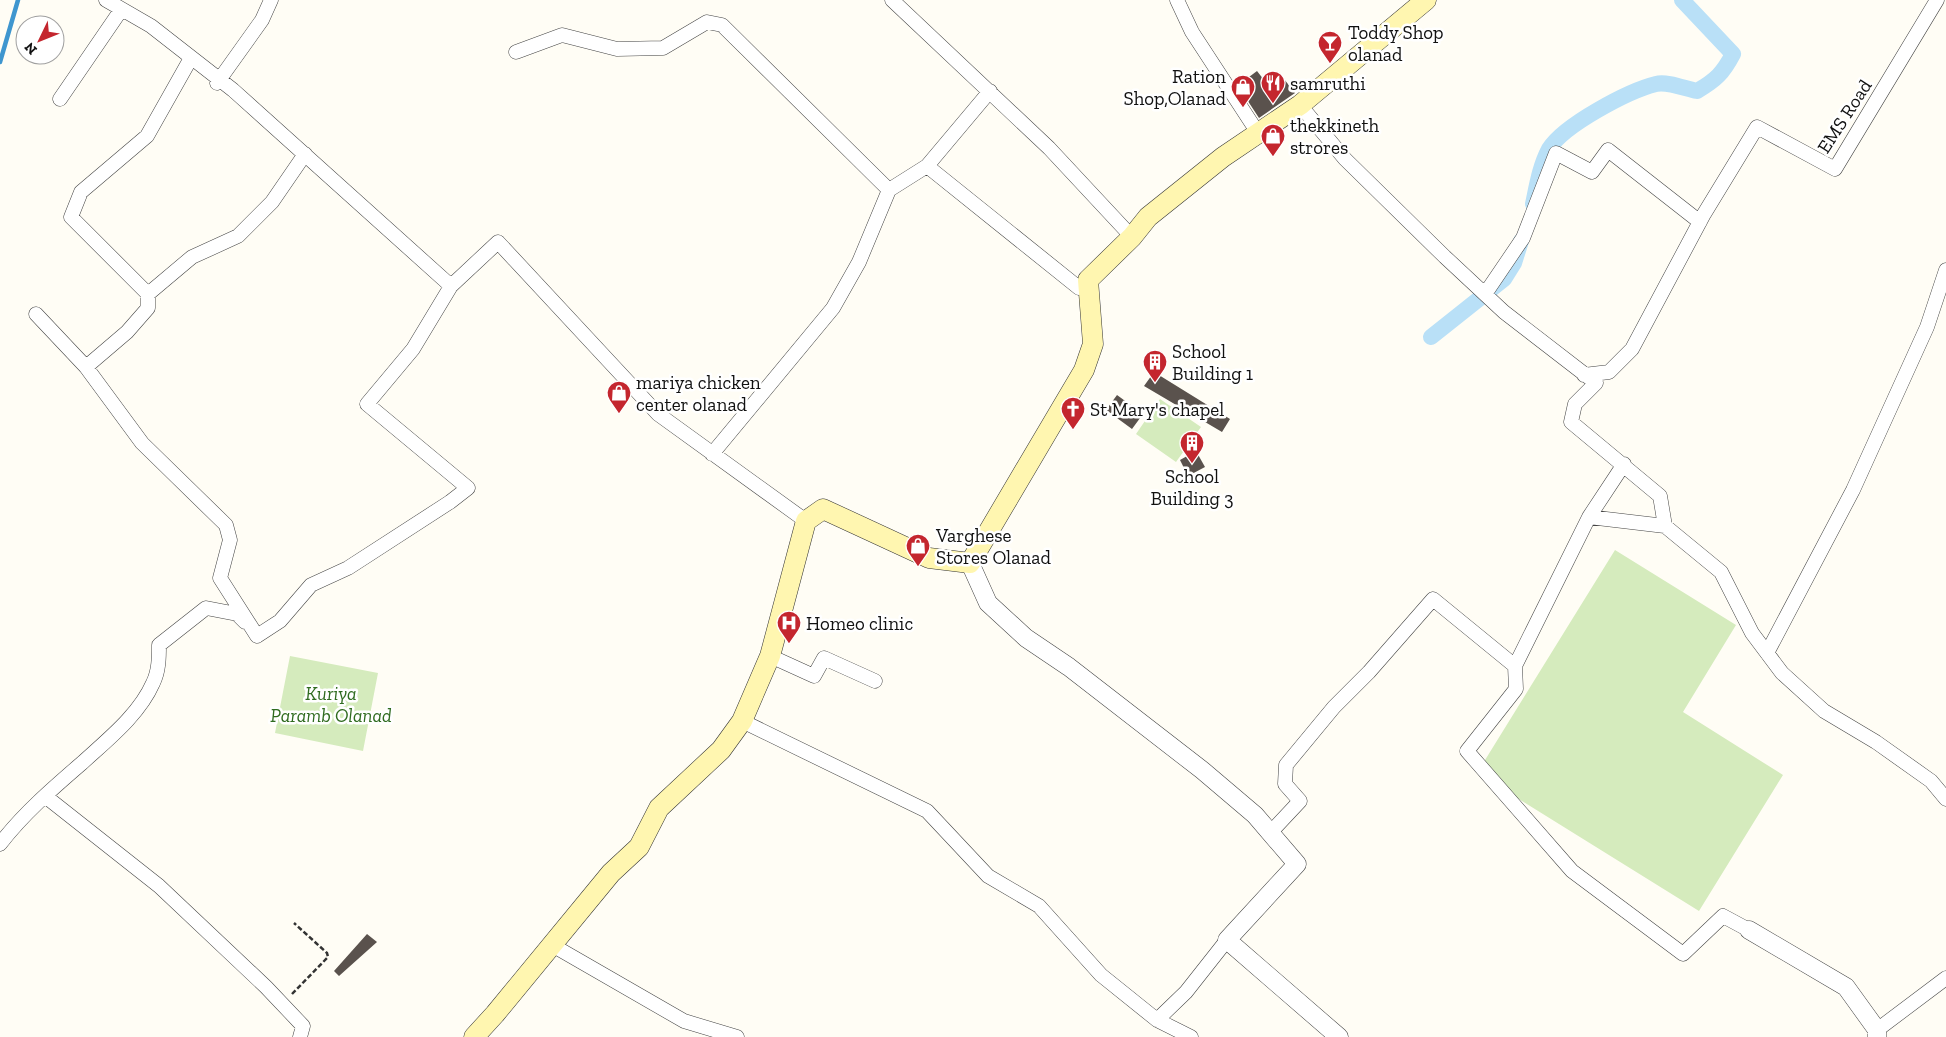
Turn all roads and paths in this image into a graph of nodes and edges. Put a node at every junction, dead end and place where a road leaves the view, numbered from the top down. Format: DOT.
graph roads {
  1 [pos="106,0"];
  2 [pos="271,0"];
  3 [pos="892,0"];
  4 [pos="1177,0"];
  5 [pos="1426,0"];
  6 [pos="1937,0"];
  7 [pos="121,10"];
  8 [pos="516,52"];
  9 [pos="191,58"];
  10 [pos="218,81"];
  11 [pos="990,91"];
  12 [pos="60,99"];
  13 [pos="1300,104"];
  14 [pos="1258,134"];
  15 [pos="305,154"];
  16 [pos="926,166"];
  17 [pos="889,190"];
  18 [pos="1702,218"];
  19 [pos="1132,237"];
  20 [pos="1946,270"];
  21 [pos="1088,280"];
  22 [pos="451,286"];
  23 [pos="148,294"];
  24 [pos="1486,294"];
  25 [pos="36,314"];
  26 [pos="86,367"];
  27 [pos="1584,375"];
  28 [pos="712,454"];
  29 [pos="1624,464"];
  30 [pos="1589,517"];
  31 [pos="806,521"];
  32 [pos="1665,526"];
  33 [pos="970,562"];
  34 [pos="257,636"];
  35 [pos="1766,653"];
  36 [pos="770,656"];
  37 [pos="1514,666"];
  38 [pos="875,681"];
  39 [pos="742,721"];
  40 [pos="45,796"];
  41 [pos="1946,799"];
  42 [pos="1270,833"];
  43 [pos="0,844"];
  44 [pos="294,923"];
  45 [pos="1748,930"];
  46 [pos="1227,940"];
  47 [pos="552,945"];
  48 [pos="1946,978"];
  49 [pos="282,1004"];
  50 [pos="1158,1020"];
  51 [pos="1877,1034"];
  52 [pos="300,1037"];
  53 [pos="474,1037"];
  54 [pos="736,1037"];
  55 [pos="1191,1037"];
  56 [pos="1339,1037"];
  1 -- 7 [label="street"];
  2 -- 10 [label="street"];
  3 -- 11 [label="street"];
  4 -- 14 [label="street"];
  5 -- 13 [label="main road"];
  6 -- 18 [label="street, EMS Road"];
  7 -- 9 [label="street"];
  7 -- 12 [label="street"];
  8 -- 17 [label="street"];
  9 -- 10 [label="street"];
  9 -- 23 [label="street"];
  10 -- 15 [label="street"];
  11 -- 16 [label="street"];
  11 -- 19 [label="street"];
  13 -- 14 [label="main road"];
  13 -- 24 [label="street"];
  14 -- 19 [label="main road"];
  15 -- 22 [label="street"];
  15 -- 23 [label="street"];
  16 -- 17 [label="street"];
  16 -- 21 [label="street"];
  17 -- 28 [label="street"];
  18 -- 24 [label="street"];
  18 -- 27 [label="street"];
  19 -- 21 [label="main road"];
  20 -- 35 [label="street"];
  21 -- 33 [label="main road"];
  22 -- 28 [label="street"];
  22 -- 34 [label="street"];
  23 -- 26 [label="street"];
  24 -- 27 [label="street"];
  25 -- 26 [label="street"];
  26 -- 34 [label="street"];
  27 -- 29 [label="street"];
  28 -- 31 [label="street"];
  29 -- 30 [label="street"];
  29 -- 32 [label="street"];
  30 -- 32 [label="street"];
  30 -- 37 [label="street"];
  31 -- 33 [label="main road"];
  31 -- 36 [label="main road"];
  32 -- 35 [label="street"];
  33 -- 42 [label="street"];
  34 -- 40 [label="street"];
  35 -- 41 [label="street"];
  36 -- 38 [label="street"];
  36 -- 39 [label="main road"];
  37 -- 42 [label="street"];
  37 -- 45 [label="street"];
  39 -- 47 [label="main road"];
  39 -- 50 [label="street"];
  40 -- 43 [label="street"];
  40 -- 49 [label="street"];
  42 -- 46 [label="street"];
  44 -- 49 [label="path"];
  45 -- 51 [label="street"];
  46 -- 50 [label="street"];
  46 -- 56 [label="street"];
  47 -- 53 [label="main road"];
  47 -- 54 [label="street"];
  48 -- 51 [label="street"];
  49 -- 52 [label="street"];
  50 -- 55 [label="street"];
}
